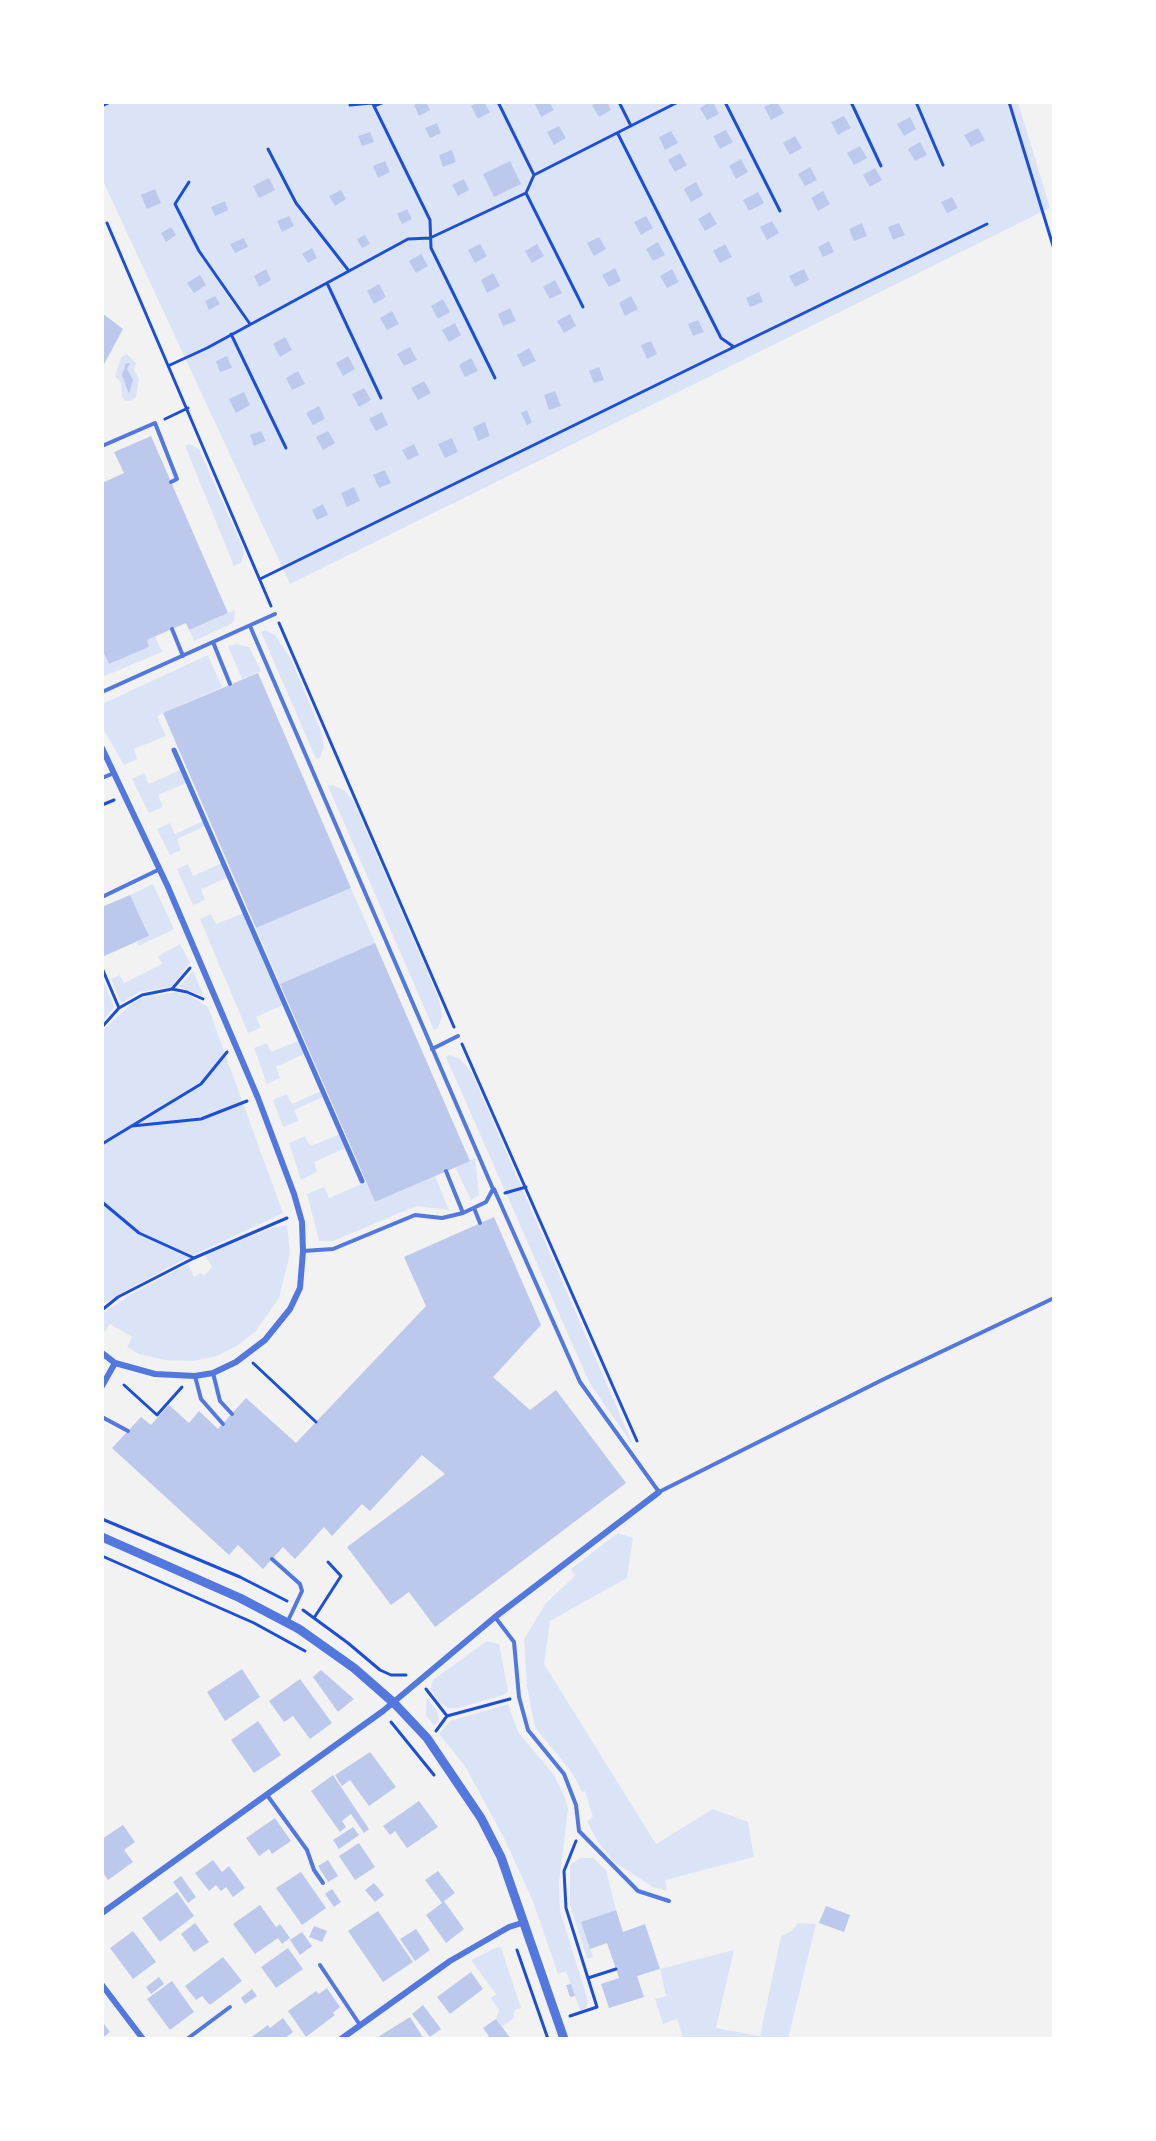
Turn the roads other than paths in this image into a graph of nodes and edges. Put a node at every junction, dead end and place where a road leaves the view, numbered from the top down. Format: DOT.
graph roads {
  1 [pos="102,446"];
  2 [pos="171,482"];
  3 [pos="275,614"];
  4 [pos="250,626"];
  5 [pos="172,629"];
  6 [pos="213,642"];
  7 [pos="183,656"];
  8 [pos="230,684"];
  9 [pos="102,692"];
  10 [pos="102,748"];
  11 [pos="174,750"];
  12 [pos="115,772"];
  13 [pos="102,778"];
  14 [pos="160,869"];
  15 [pos="102,897"];
  16 [pos="458,1036"];
  17 [pos="432,1049"];
  18 [pos="446,1171"];
  19 [pos="362,1181"];
  20 [pos="494,1189"];
  21 [pos="474,1208"];
  22 [pos="462,1213"];
  23 [pos="480,1223"];
  24 [pos="303,1251"];
  25 [pos="1054,1298"];
  26 [pos="102,1353"];
  27 [pos="115,1363"];
  28 [pos="213,1373"];
  29 [pos="195,1376"];
  30 [pos="102,1386"];
  31 [pos="232,1414"];
  32 [pos="102,1417"];
  33 [pos="223,1424"];
  34 [pos="128,1431"];
  35 [pos="659,1492"];
  36 [pos="102,1537"];
  37 [pos="272,1559"];
  38 [pos="495,1617"];
  39 [pos="287,1623"];
  40 [pos="394,1703"];
  41 [pos="267,1795"];
  42 [pos="323,1883"];
  43 [pos="669,1900"];
  44 [pos="102,1913"];
  45 [pos="525,1922"];
  46 [pos="320,1965"];
  47 [pos="102,1985"];
  48 [pos="230,2007"];
  49 [pos="361,2025"];
  50 [pos="344,2038"];
  51 [pos="142,2039"];
  52 [pos="187,2039"];
  53 [pos="564,2039"];
  1 -- 2 [label="lane"];
  3 -- 4 [label="lane"];
  4 -- 6 [label="lane"];
  4 -- 17 [label="lane"];
  5 -- 7 [label="lane"];
  6 -- 7 [label="lane"];
  6 -- 8 [label="lane"];
  7 -- 9 [label="lane"];
  10 -- 12 [label="street"];
  11 -- 19 [label="street"];
  12 -- 13 [label="lane"];
  12 -- 14 [label="street"];
  14 -- 15 [label="lane"];
  14 -- 24 [label="street"];
  16 -- 17 [label="lane"];
  17 -- 20 [label="lane"];
  18 -- 22 [label="lane"];
  20 -- 21 [label="lane"];
  20 -- 35 [label="lane"];
  21 -- 22 [label="lane"];
  21 -- 23 [label="lane"];
  22 -- 24 [label="lane"];
  24 -- 28 [label="street"];
  25 -- 35 [label="lane"];
  26 -- 27 [label="street"];
  27 -- 29 [label="street"];
  27 -- 30 [label="street"];
  28 -- 29 [label="street"];
  28 -- 31 [label="lane"];
  29 -- 33 [label="lane"];
  32 -- 34 [label="lane"];
  35 -- 38 [label="street"];
  36 -- 39 [label="street"];
  37 -- 39 [label="lane"];
  38 -- 40 [label="street"];
  38 -- 43 [label="lane"];
  39 -- 40 [label="street"];
  40 -- 41 [label="street"];
  40 -- 45 [label="street"];
  41 -- 42 [label="lane"];
  41 -- 44 [label="street"];
  45 -- 49 [label="street"];
  45 -- 53 [label="street"];
  46 -- 49 [label="lane"];
  47 -- 51 [label="street"];
  48 -- 52 [label="lane"];
  49 -- 50 [label="street"];
}
